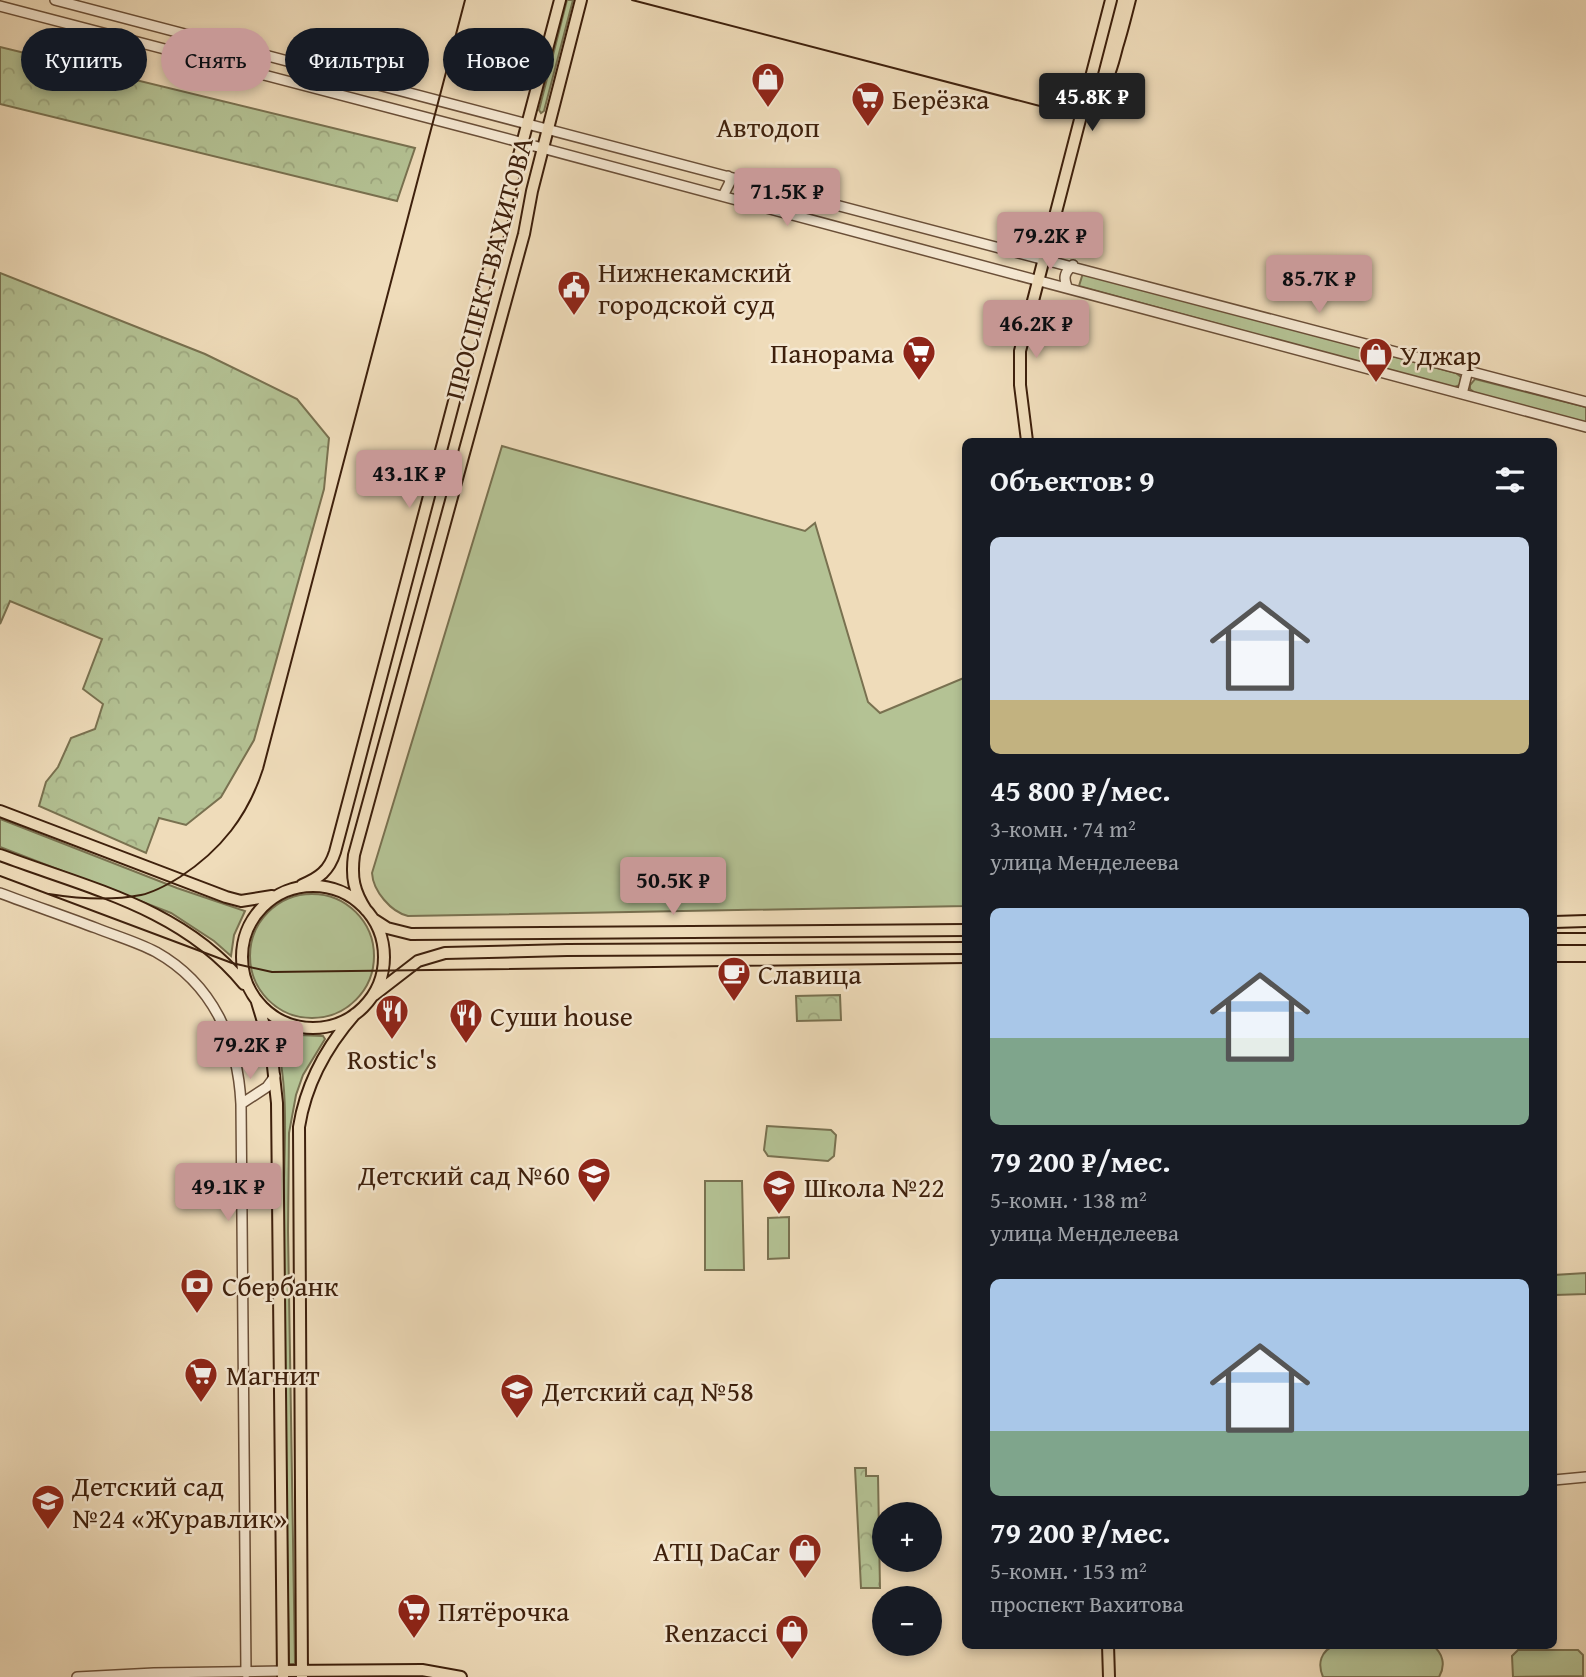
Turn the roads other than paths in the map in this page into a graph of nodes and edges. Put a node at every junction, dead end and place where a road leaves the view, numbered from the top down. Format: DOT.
graph roads {
  1 [pos="55,0"];
  2 [pos="560,0"];
  3 [pos="582,0"];
  4 [pos="1111,0"];
  5 [pos="0,6"];
  6 [pos="285,61"];
  7 [pos="404,91"];
  8 [pos="327,92"];
  9 [pos="527,122"];
  10 [pos="549,128"];
  11 [pos="522,142"];
  12 [pos="543,148"];
  13 [pos="728,176"];
  14 [pos="723,196"];
  15 [pos="1044,258"];
  16 [pos="1073,265"];
  17 [pos="1038,280"];
  18 [pos="1067,287"];
  19 [pos="1468,370"];
  20 [pos="1462,394"];
  21 [pos="1586,401"];
  22 [pos="1586,427"];
  23 [pos="1027,438"];
  24 [pos="0,811"];
  25 [pos="0,855"];
  26 [pos="302,885"];
  27 [pos="0,892"];
  28 [pos="274,896"];
  29 [pos="370,915"];
  30 [pos="1586,921"];
  31 [pos="1557,922"];
  32 [pos="882,930"];
  33 [pos="962,930"];
  34 [pos="1557,939"];
  35 [pos="1586,939"];
  36 [pos="883,948"];
  37 [pos="962,948"];
  38 [pos="250,991"];
  39 [pos="374,995"];
  40 [pos="257,1002"];
  41 [pos="355,1014"];
  42 [pos="275,1076"];
  43 [pos="241,1104"];
  44 [pos="1586,1477"];
  45 [pos="1557,1480"];
  46 [pos="1108,1649"];
  47 [pos="407,1670"];
  48 [pos="174,1673"];
  49 [pos="246,1673"];
  50 [pos="283,1674"];
  51 [pos="302,1674"];
  52 [pos="77,1677"];
  53 [pos="94,1677"];
  54 [pos="163,1677"];
  55 [pos="425,1677"];
  56 [pos="461,1677"];
  57 [pos="1109,1677"];
  1 -- 6 [label="street"];
  2 -- 9 [label="main road, ПРОСПЕКТ ВАХИТОВА"];
  3 -- 10 [label="main road, ПРОСПЕКТ ВАХИТОВА"];
  4 -- 15 [label="main road"];
  5 -- 8 [label="street"];
  7 -- 9 [label="street"];
  8 -- 11 [label="street"];
  9 -- 10 [label="street"];
  9 -- 11 [label="main road, ПРОСПЕКТ ВАХИТОВА"];
  10 -- 12 [label="main road, ПРОСПЕКТ ВАХИТОВА"];
  10 -- 13 [label="street"];
  11 -- 12 [label="street"];
  11 -- 26 [label="main road, ПРОСПЕКТ ВАХИТОВА"];
  12 -- 14 [label="street"];
  12 -- 29 [label="main road, ПРОСПЕКТ ВАХИТОВА"];
  13 -- 14 [label="street"];
  13 -- 15 [label="street"];
  14 -- 17 [label="street"];
  15 -- 16 [label="street"];
  15 -- 17 [label="main road"];
  16 -- 18 [label="street"];
  16 -- 19 [label="street"];
  17 -- 18 [label="street"];
  17 -- 23 [label="main road"];
  18 -- 20 [label="street"];
  19 -- 20 [label="street"];
  19 -- 21 [label="street"];
  20 -- 22 [label="street"];
  24 -- 28 [label="main road"];
  25 -- 38 [label="main road"];
  26 -- 28 [label="main road, ПРОСПЕКТ ВАХИТОВА"];
  26 -- 29 [label="main road, ПРОСПЕКТ ВАХИТОВА"];
  27 -- 43 [label="street"];
  28 -- 38 [label="main road, ПРОСПЕКТ ВАХИТОВА"];
  29 -- 32 [label="main road"];
  29 -- 39 [label="main road, ПРОСПЕКТ ВАХИТОВА"];
  30 -- 31 [label="main road"];
  32 -- 33 [label="main road"];
  32 -- 36 [label="main road"];
  34 -- 35 [label="main road"];
  36 -- 37 [label="main road"];
  36 -- 39 [label="main road"];
  38 -- 40 [label="main road, ПРОСПЕКТ ВАХИТОВА"];
  39 -- 41 [label="main road, ПРОСПЕКТ ВАХИТОВА"];
  40 -- 41 [label="main road, ПРОСПЕКТ ВАХИТОВА"];
  40 -- 42 [label="main road, ПРОСПЕКТ ВАХИТОВА"];
  41 -- 51 [label="main road, ПРОСПЕКТ ВАХИТОВА"];
  42 -- 43 [label="street"];
  42 -- 50 [label="main road, ПРОСПЕКТ ВАХИТОВА"];
  43 -- 49 [label="street"];
  44 -- 45 [label="street"];
  46 -- 57 [label="main road"];
  47 -- 51 [label="main road"];
  47 -- 55 [label="main road"];
  47 -- 56 [label="main road"];
  48 -- 49 [label="street"];
  48 -- 53 [label="street"];
  48 -- 54 [label="street"];
  49 -- 50 [label="street"];
  50 -- 51 [label="main road"];
  52 -- 53 [label="street"];
}
